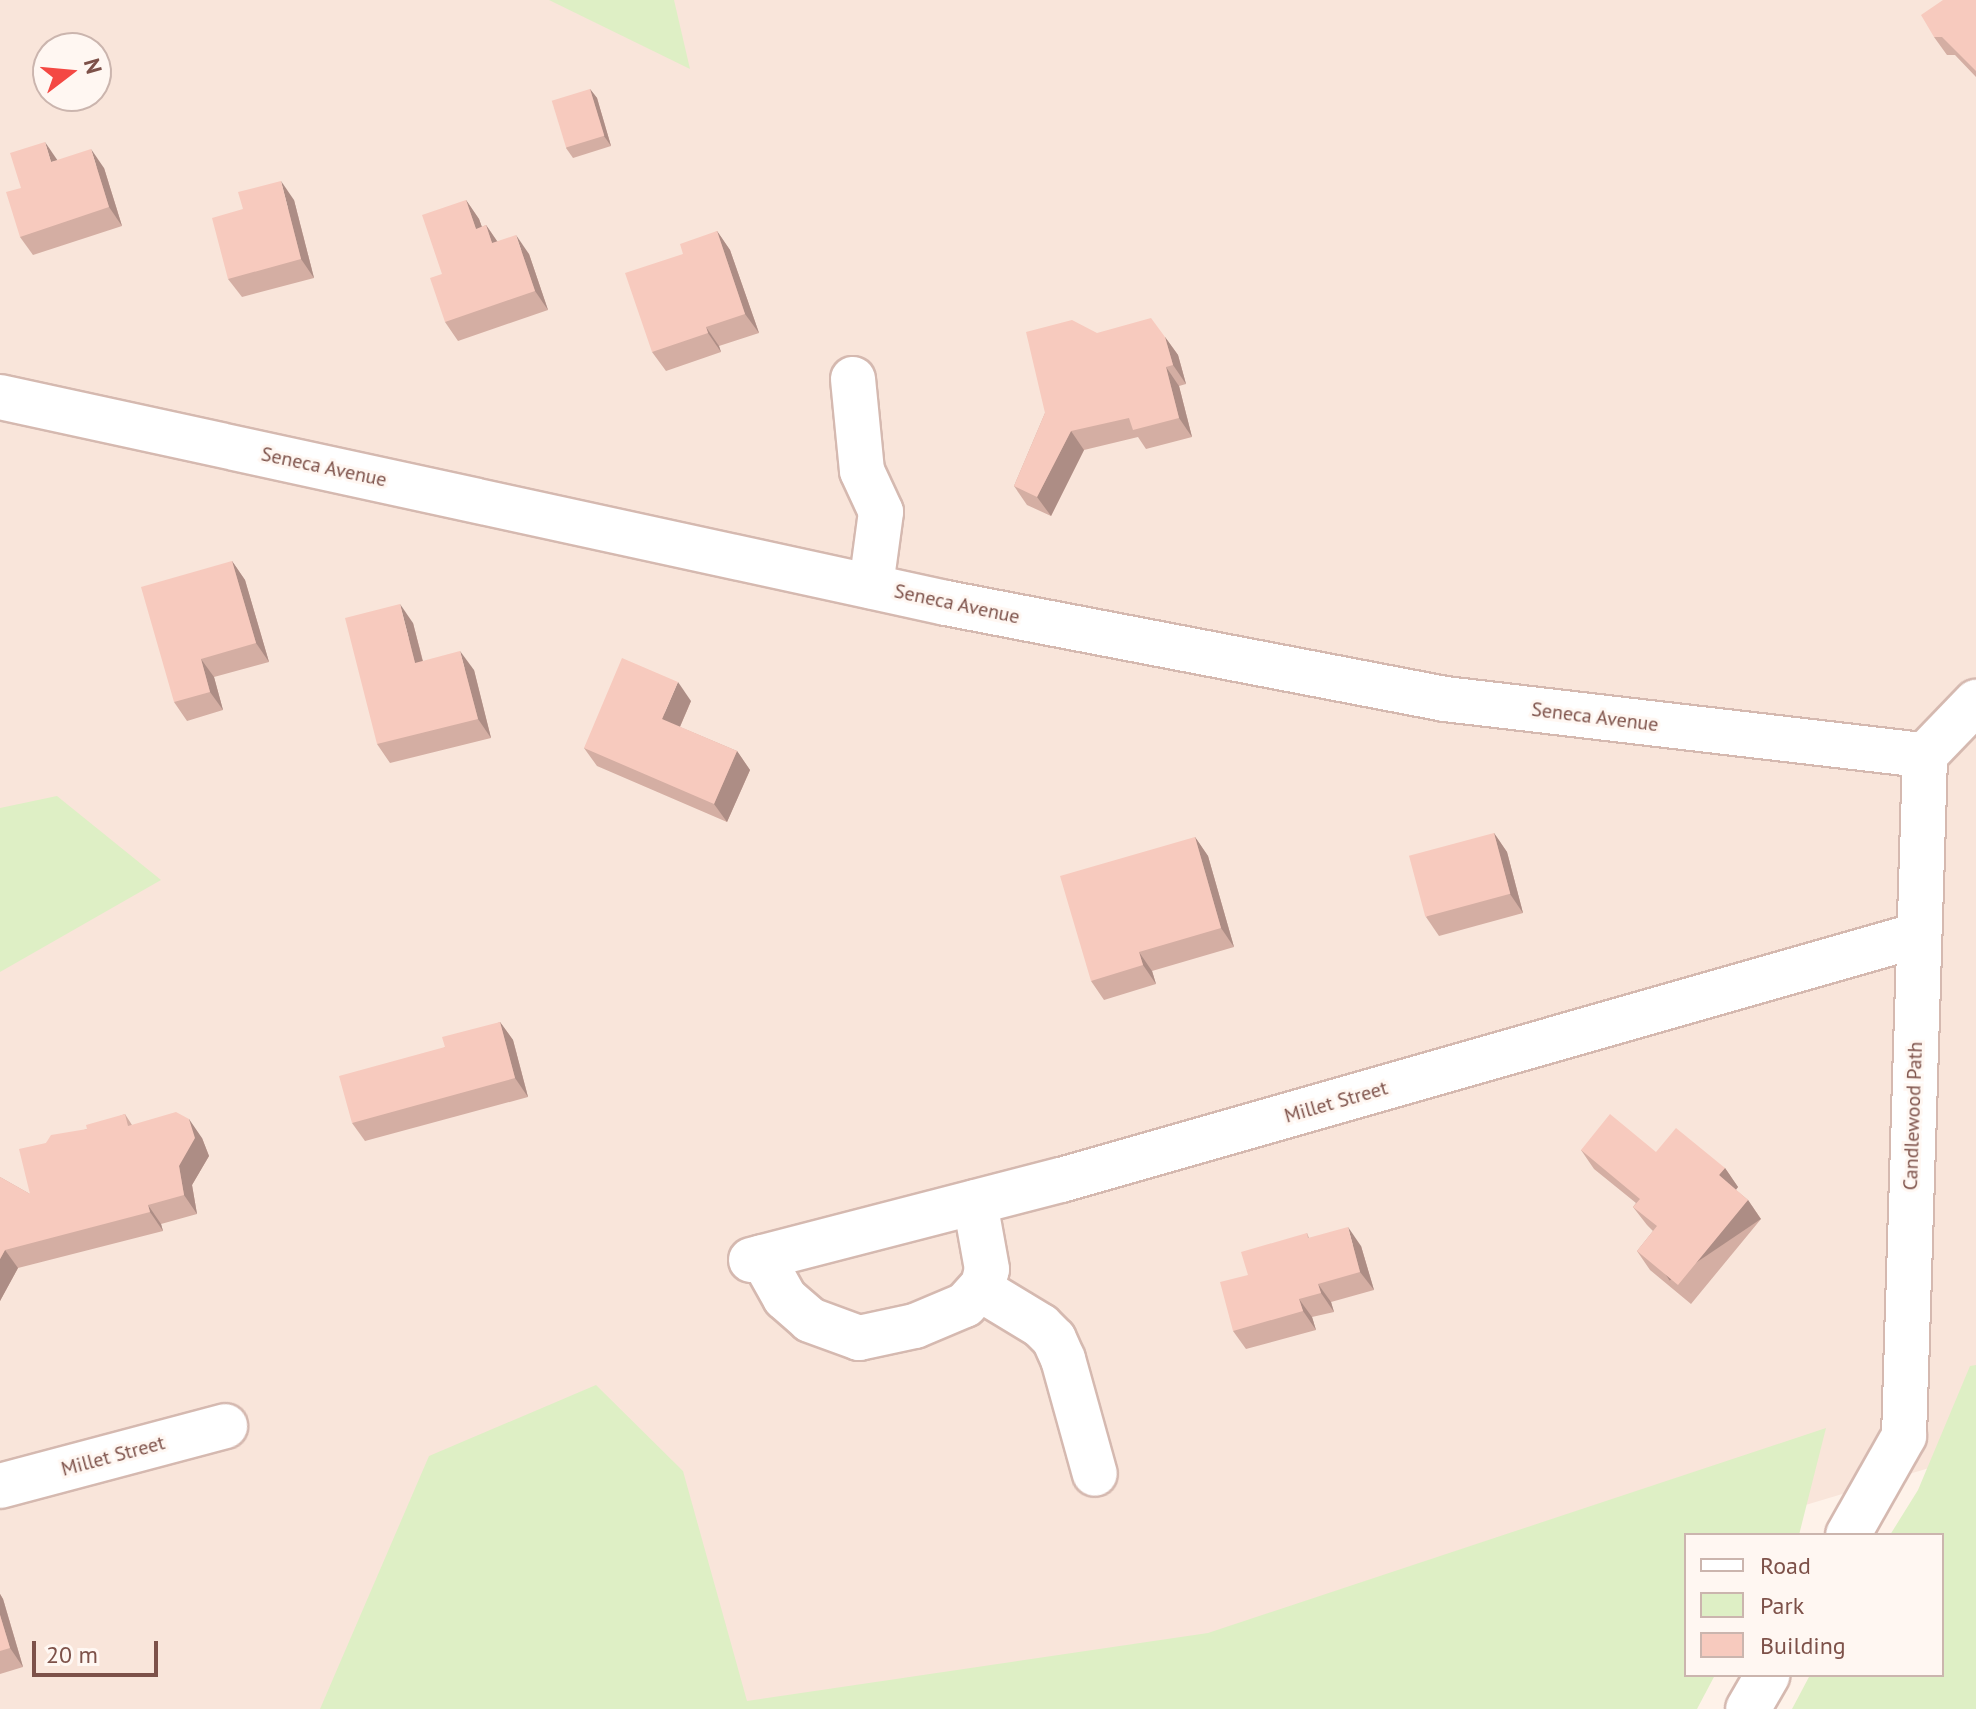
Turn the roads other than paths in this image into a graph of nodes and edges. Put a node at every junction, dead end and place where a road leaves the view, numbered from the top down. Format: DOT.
graph roads {
  1 [pos="853,379"];
  2 [pos="0,397"];
  3 [pos="871,586"];
  4 [pos="1976,702"];
  5 [pos="1925,755"];
  6 [pos="1918,935"];
  7 [pos="975,1202"];
  8 [pos="980,1289"];
  9 [pos="225,1426"];
  10 [pos="1095,1474"];
  11 [pos="0,1486"];
  12 [pos="1849,1533"];
  13 [pos="1767,1677"];
  14 [pos="1748,1709"];
  1 -- 3 [label="street"];
  2 -- 3 [label="street, Seneca Avenue"];
  3 -- 5 [label="street, Seneca Avenue"];
  4 -- 5 [label="street"];
  5 -- 6 [label="street, Candlewood Path"];
  6 -- 7 [label="street, Millet Street"];
  6 -- 12 [label="street, Candlewood Path"];
  7 -- 8 [label="street"];
  7 -- 8 [label="street, Millet Street"];
  8 -- 10 [label="street"];
  9 -- 11 [label="street, Millet Street"];
  13 -- 14 [label="street"];
}
